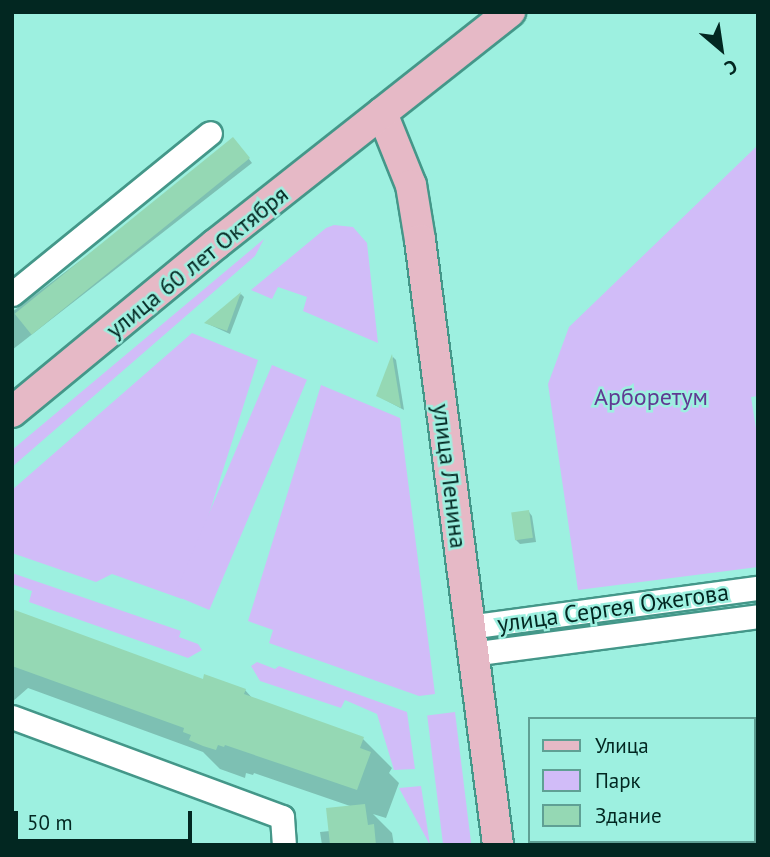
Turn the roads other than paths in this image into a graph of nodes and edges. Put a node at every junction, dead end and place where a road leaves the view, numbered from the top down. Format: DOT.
graph roads {
  1 [pos="510,12"];
  2 [pos="383,113"];
  3 [pos="210,133"];
  4 [pos="12,294"];
  5 [pos="12,412"];
  6 [pos="758,588"];
  7 [pos="758,616"];
  8 [pos="470,641"];
  9 [pos="12,717"];
  10 [pos="285,845"];
  11 [pos="498,845"];
  1 -- 2 [label="main road, улица 60 лет Октября"];
  2 -- 5 [label="main road, улица 60 лет Октября"];
  2 -- 8 [label="main road, улица Ленина"];
  3 -- 4 [label="street"];
  6 -- 8 [label="street, улица Сергея Ожегова"];
  7 -- 8 [label="street, улица Сергея Ожегова"];
  8 -- 11 [label="main road, улица Ленина"];
  9 -- 10 [label="street"];
}
